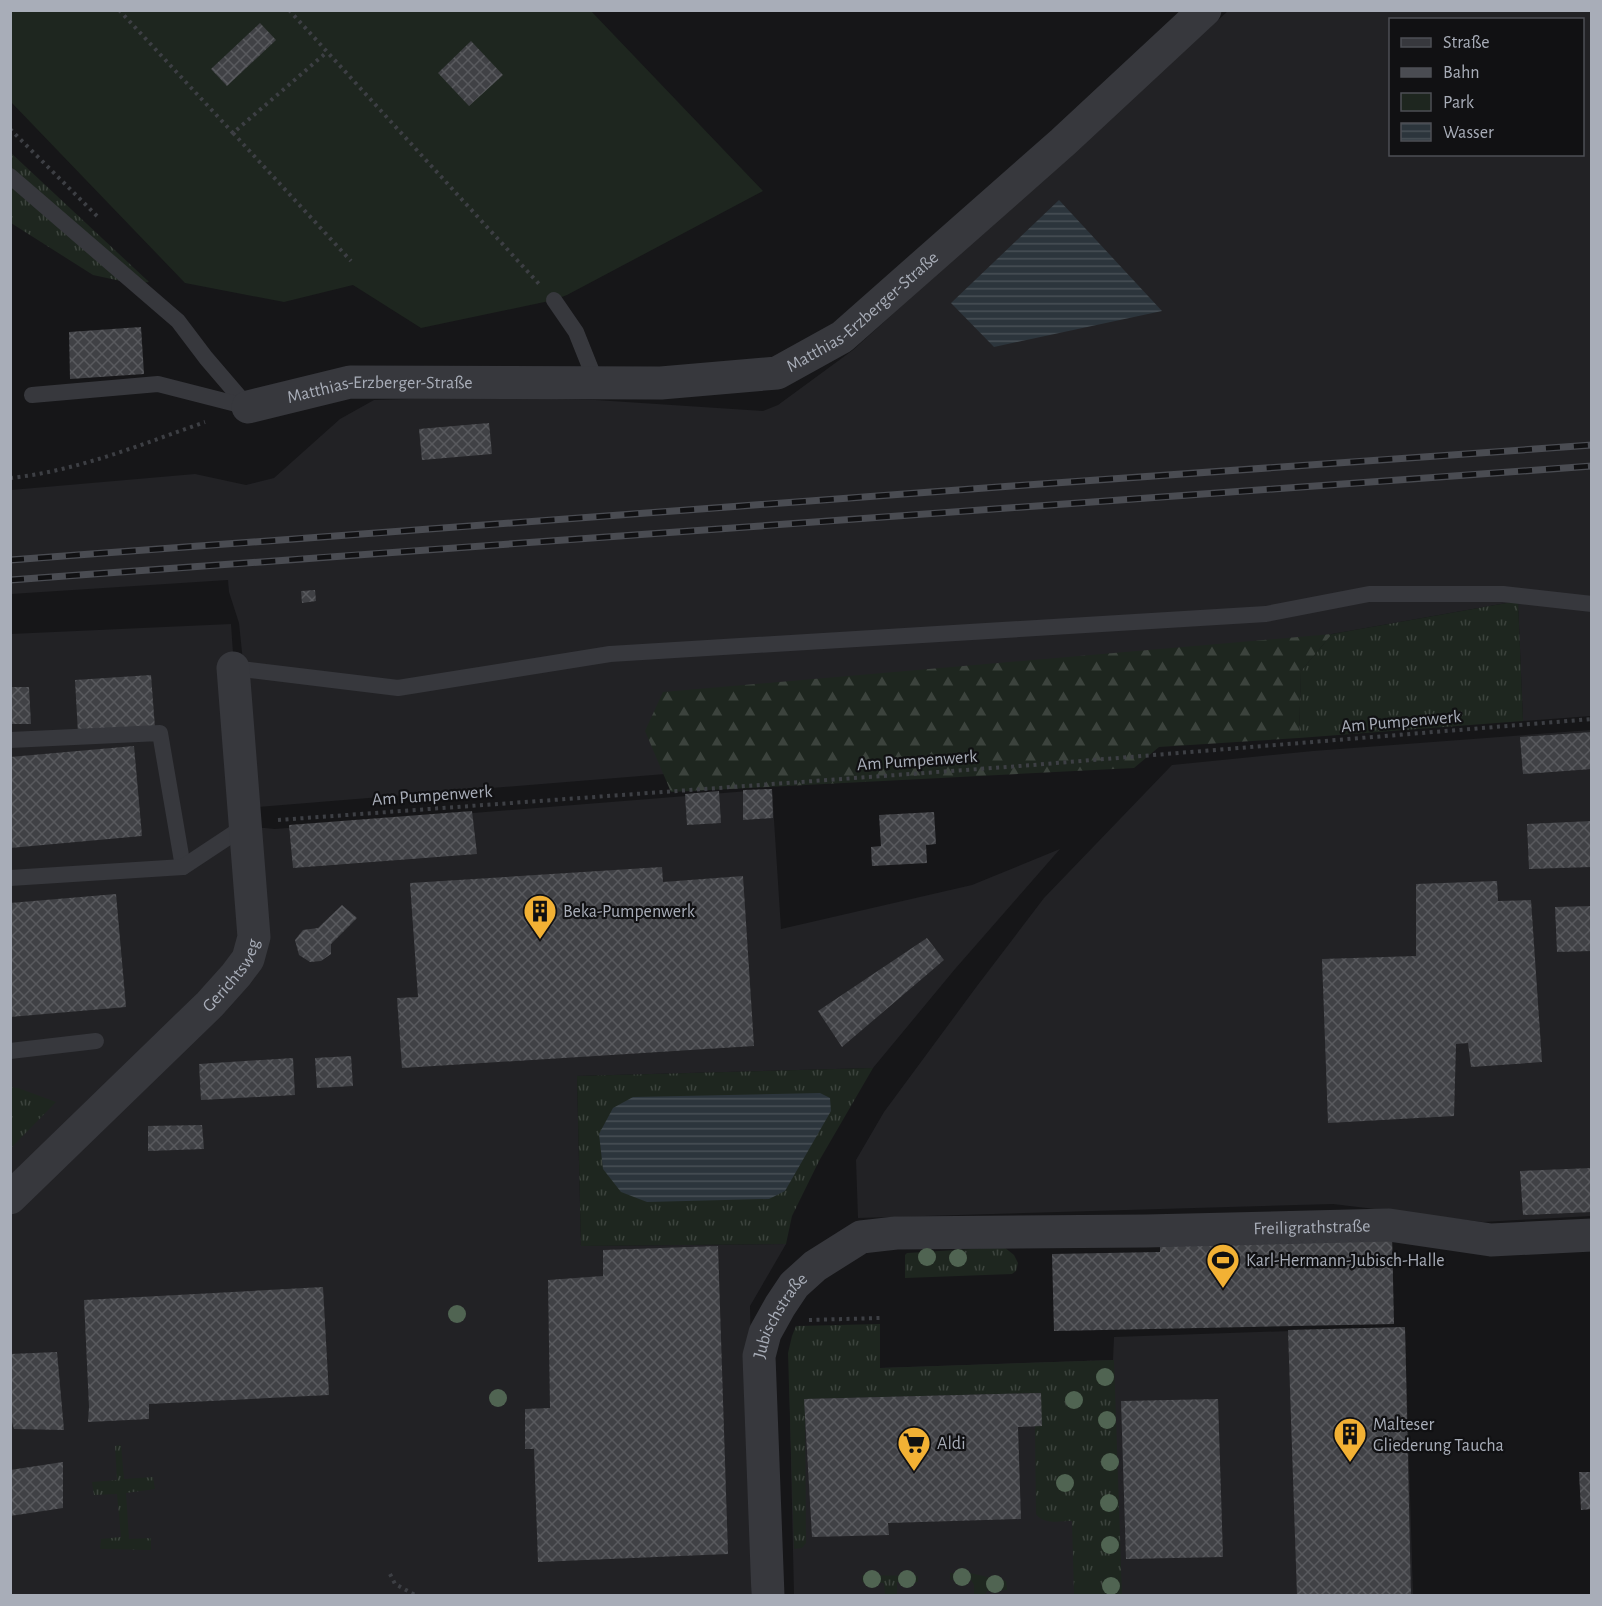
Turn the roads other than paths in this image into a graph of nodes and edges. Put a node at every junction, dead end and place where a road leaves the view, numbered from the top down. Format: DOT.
graph roads {
  1 [pos="1205,10"];
  2 [pos="10,176"];
  3 [pos="554,300"];
  4 [pos="596,382"];
  5 [pos="32,395"];
  6 [pos="248,407"];
  7 [pos="1592,604"];
  8 [pos="233,668"];
  9 [pos="10,740"];
  10 [pos="244,826"];
  11 [pos="183,867"];
  12 [pos="10,878"];
  13 [pos="96,1041"];
  14 [pos="10,1051"];
  15 [pos="10,1198"];
  16 [pos="1030,1231"];
  17 [pos="1592,1235"];
  18 [pos="768,1596"];
  1 -- 4 [label="street, Matthias-Erzberger-Straße"];
  2 -- 6 [label="lane"];
  3 -- 4 [label="lane"];
  4 -- 6 [label="street, Matthias-Erzberger-Straße"];
  5 -- 6 [label="lane"];
  7 -- 8 [label="lane"];
  8 -- 10 [label="street, Gerichtsweg"];
  9 -- 11 [label="lane"];
  10 -- 11 [label="lane"];
  10 -- 15 [label="street, Gerichtsweg"];
  11 -- 12 [label="lane"];
  13 -- 14 [label="lane"];
  16 -- 17 [label="street, Freiligrathstraße"];
  16 -- 18 [label="street, Jubischstraße"];
}
